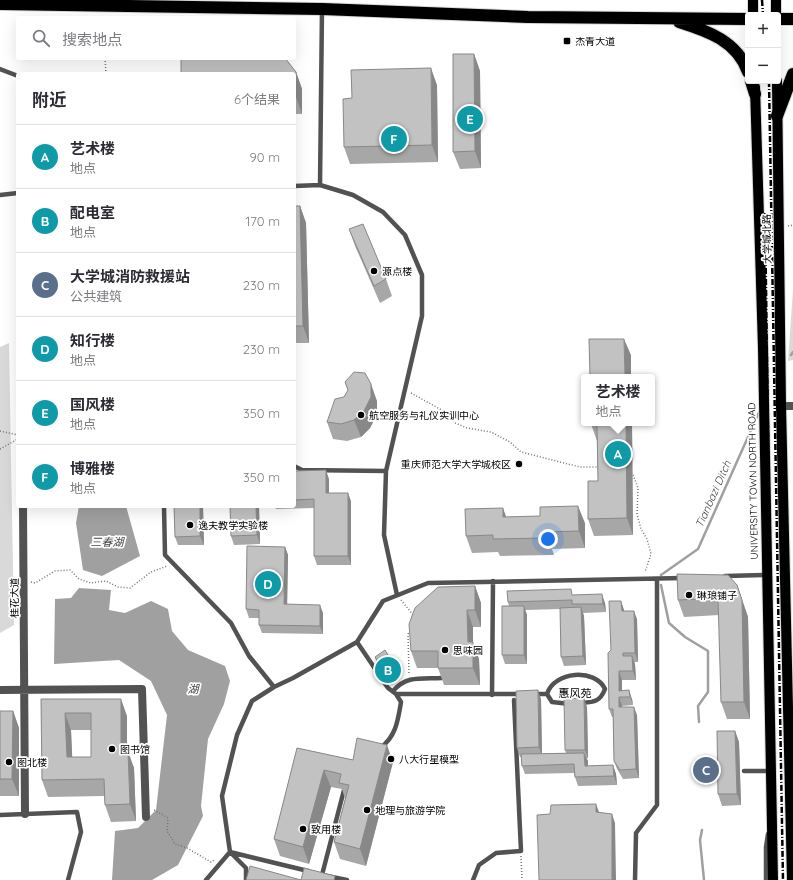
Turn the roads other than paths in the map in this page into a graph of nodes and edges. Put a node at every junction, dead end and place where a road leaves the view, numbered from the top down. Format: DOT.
graph roads {
  1 [pos="753,0"];
  2 [pos="776,0"];
  3 [pos="0,4"];
  4 [pos="322,9"];
  5 [pos="753,12"];
  6 [pos="776,12"];
  7 [pos="667,18"];
  8 [pos="745,19"];
  9 [pos="781,19"];
  10 [pos="793,19"];
  11 [pos="745,67"];
  12 [pos="0,69"];
  13 [pos="793,74"];
  14 [pos="16,75"];
  15 [pos="752,84"];
  16 [pos="755,84"];
  17 [pos="777,84"];
  18 [pos="756,94"];
  19 [pos="777,116"];
  20 [pos="320,185"];
  21 [pos="296,186"];
  22 [pos="0,195"];
  23 [pos="16,195"];
  24 [pos="760,258"];
  25 [pos="779,258"];
  26 [pos="781,402"];
  27 [pos="793,406"];
  28 [pos="296,467"];
  29 [pos="386,471"];
  30 [pos="23,508"];
  31 [pos="164,508"];
  32 [pos="767,576"];
  33 [pos="719,577"];
  34 [pos="688,578"];
  35 [pos="657,579"];
  36 [pos="493,581"];
  37 [pos="397,595"];
  38 [pos="357,642"];
  39 [pos="442,678"];
  40 [pos="274,686"];
  41 [pos="24,689"];
  42 [pos="0,690"];
  43 [pos="394,692"];
  44 [pos="547,694"];
  45 [pos="492,695"];
  46 [pos="514,700"];
  47 [pos="377,751"];
  48 [pos="791,767"];
  49 [pos="744,771"];
  50 [pos="771,771"];
  51 [pos="344,790"];
  52 [pos="791,809"];
  53 [pos="25,814"];
  54 [pos="0,815"];
  55 [pos="146,817"];
  56 [pos="772,817"];
  57 [pos="793,820"];
  58 [pos="230,852"];
  59 [pos="322,875"];
  60 [pos="68,880"];
  61 [pos="206,880"];
  62 [pos="246,880"];
  63 [pos="347,880"];
  64 [pos="473,880"];
  65 [pos="635,880"];
  66 [pos="766,880"];
  67 [pos="773,880"];
  68 [pos="792,880"];
  1 -- 5 [label="main road"];
  2 -- 6 [label="main road"];
  3 -- 4 [label="highway"];
  4 -- 7 [label="highway"];
  4 -- 20 [label="lane"];
  7 -- 8 [label="highway"];
  7 -- 11 [label="highway"];
  9 -- 10 [label="highway"];
  12 -- 14 [label="lane"];
  13 -- 19 [label="highway"];
  15 -- 18 [label="highway"];
  16 -- 18 [label="main road, UNIVERSITY TOWN NORTH ROAD"];
  17 -- 19 [label="main road, 大学城北路"];
  18 -- 24 [label="main road, UNIVERSITY TOWN NORTH ROAD"];
  19 -- 25 [label="main road, 大学城北路"];
  20 -- 21 [label="lane"];
  20 -- 29 [label="lane"];
  22 -- 23 [label="lane"];
  24 -- 25 [label="main road"];
  24 -- 32 [label="main road, UNIVERSITY TOWN NORTH ROAD"];
  25 -- 26 [label="main road, 大学城北路"];
  26 -- 27 [label="street"];
  26 -- 48 [label="main road"];
  28 -- 29 [label="lane"];
  29 -- 37 [label="lane"];
  30 -- 41 [label="street, 桂花大道"];
  31 -- 40 [label="lane"];
  32 -- 33 [label="lane"];
  32 -- 50 [label="main road, UNIVERSITY TOWN NORTH ROAD"];
  34 -- 35 [label="lane"];
  35 -- 36 [label="lane"];
  35 -- 65 [label="lane"];
  36 -- 37 [label="lane"];
  36 -- 45 [label="lane"];
  37 -- 38 [label="lane"];
  38 -- 40 [label="lane"];
  38 -- 43 [label="lane"];
  39 -- 43 [label="lane"];
  40 -- 58 [label="lane"];
  41 -- 42 [label="street"];
  41 -- 53 [label="street, 桂花大道"];
  41 -- 55 [label="street"];
  43 -- 45 [label="lane"];
  43 -- 47 [label="lane"];
  44 -- 44 [label="lane"];
  44 -- 45 [label="lane"];
  46 -- 64 [label="lane"];
  48 -- 52 [label="main road"];
  49 -- 50 [label="lane"];
  50 -- 56 [label="main road, UNIVERSITY TOWN NORTH ROAD"];
  51 -- 59 [label="lane"];
  52 -- 57 [label="lane"];
  52 -- 68 [label="main road"];
  53 -- 54 [label="lane"];
  53 -- 60 [label="lane"];
  56 -- 66 [label="lane"];
  56 -- 67 [label="main road, UNIVERSITY TOWN NORTH ROAD"];
  58 -- 59 [label="lane"];
  58 -- 61 [label="lane"];
  58 -- 62 [label="lane"];
  59 -- 63 [label="lane"];
}
